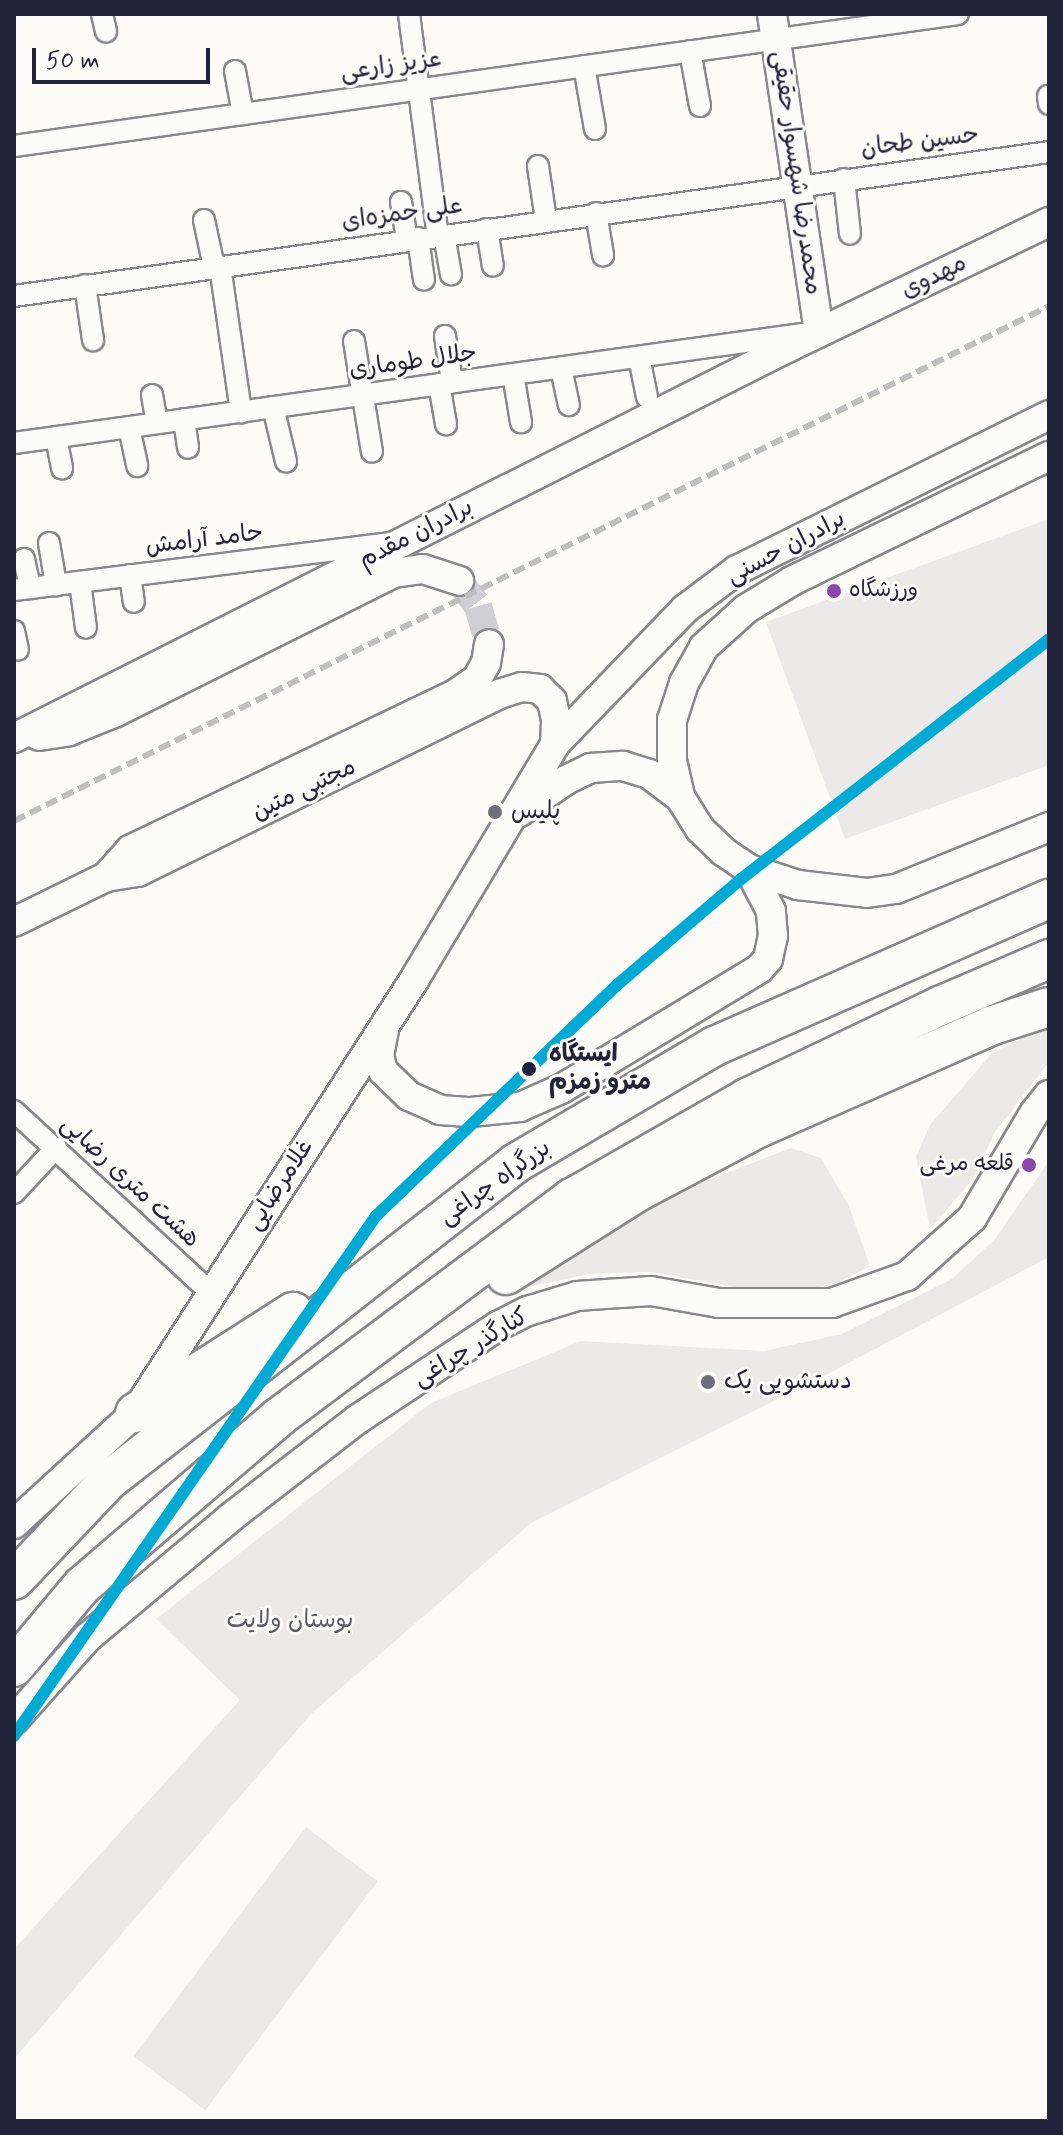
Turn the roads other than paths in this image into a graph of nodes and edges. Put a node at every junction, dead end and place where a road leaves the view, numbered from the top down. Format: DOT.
graph roads {
  1 [pos="409,14"];
  2 [pos="958,14"];
  3 [pos="774,26"];
  4 [pos="690,51"];
  5 [pos="584,66"];
  6 [pos="235,71"];
  7 [pos="419,89"];
  8 [pos="700,106"];
  9 [pos="243,114"];
  10 [pos="595,129"];
  11 [pos="14,146"];
  12 [pos="1049,152"];
  13 [pos="538,166"];
  14 [pos="844,179"];
  15 [pos="798,185"];
  16 [pos="401,202"];
  17 [pos="596,213"];
  18 [pos="204,220"];
  19 [pos="546,220"];
  20 [pos="1049,222"];
  21 [pos="487,229"];
  22 [pos="850,234"];
  23 [pos="427,237"];
  24 [pos="603,255"];
  25 [pos="493,266"];
  26 [pos="217,267"];
  27 [pos="451,274"];
  28 [pos="424,280"];
  29 [pos="85,285"];
  30 [pos="14,296"];
  31 [pos="819,332"];
  32 [pos="445,336"];
  33 [pos="93,340"];
  34 [pos="354,341"];
  35 [pos="639,357"];
  36 [pos="561,368"];
  37 [pos="513,374"];
  38 [pos="445,383"];
  39 [pos="152,395"];
  40 [pos="361,395"];
  41 [pos="647,397"];
  42 [pos="569,405"];
  43 [pos="273,407"];
  44 [pos="241,412"];
  45 [pos="1049,415"];
  46 [pos="184,419"];
  47 [pos="521,422"];
  48 [pos="157,423"];
  49 [pos="446,424"];
  50 [pos="129,427"];
  51 [pos="56,437"];
  52 [pos="14,443"];
  53 [pos="188,448"];
  54 [pos="372,452"];
  55 [pos="1049,456"];
  56 [pos="286,461"];
  57 [pos="137,466"];
  58 [pos="62,468"];
  59 [pos="401,541"];
  60 [pos="49,543"];
  61 [pos="24,559"];
  62 [pos="130,575"];
  63 [pos="459,581"];
  64 [pos="80,582"];
  65 [pos="56,585"];
  66 [pos="22,589"];
  67 [pos="134,602"];
  68 [pos="86,628"];
  69 [pos="489,644"];
  70 [pos="14,740"];
  71 [pos="555,744"];
  72 [pos="680,797"];
  73 [pos="511,818"];
  74 [pos="1049,827"];
  75 [pos="749,869"];
  76 [pos="106,877"];
  77 [pos="1049,899"];
  78 [pos="14,922"];
  79 [pos="1049,959"];
  80 [pos="1049,1007"];
  81 [pos="385,1024"];
  82 [pos="1049,1095"];
  83 [pos="14,1111"];
  84 [pos="56,1148"];
  85 [pos="14,1193"];
  86 [pos="396,1254"];
  87 [pos="210,1292"];
  88 [pos="135,1413"];
  89 [pos="279,1417"];
  90 [pos="14,1524"];
  91 [pos="14,1580"];
  92 [pos="14,1667"];
  93 [pos="14,1720"];
  1 -- 7 [label="street"];
  2 -- 3 [label="street, عزیز زارعی"];
  3 -- 4 [label="street, عزیز زارعی"];
  3 -- 15 [label="main road, محمدرضا شهسوار حقیقی"];
  4 -- 5 [label="street, عزیز زارعی"];
  4 -- 8 [label="street"];
  5 -- 7 [label="street, عزیز زارعی"];
  5 -- 10 [label="street"];
  6 -- 9 [label="street"];
  7 -- 9 [label="street, عزیز زارعی"];
  7 -- 23 [label="street"];
  9 -- 11 [label="street, عزیز زارعی"];
  12 -- 14 [label="street, حسین طحان"];
  13 -- 19 [label="street"];
  14 -- 15 [label="street, حسین طحان"];
  14 -- 22 [label="street"];
  15 -- 17 [label="street, علی حمزه‌ای"];
  15 -- 31 [label="main road, محمدرضا شهسوار حقیقی"];
  16 -- 23 [label="street"];
  17 -- 19 [label="street, علی حمزه‌ای"];
  17 -- 24 [label="street"];
  18 -- 26 [label="street"];
  19 -- 21 [label="street, علی حمزه‌ای"];
  20 -- 31 [label="main road, مهدوی"];
  21 -- 23 [label="street, علی حمزه‌ای"];
  21 -- 25 [label="street"];
  23 -- 26 [label="street, علی حمزه‌ای"];
  23 -- 27 [label="street"];
  23 -- 28 [label="street"];
  26 -- 29 [label="street, علی حمزه‌ای"];
  26 -- 44 [label="street"];
  29 -- 30 [label="street, علی حمزه‌ای"];
  29 -- 33 [label="street"];
  31 -- 35 [label="street, جلال طوماری"];
  31 -- 59 [label="main road, برادران مقدم"];
  32 -- 38 [label="street"];
  34 -- 40 [label="street"];
  35 -- 36 [label="street, جلال طوماری"];
  35 -- 41 [label="street"];
  36 -- 37 [label="street, جلال طوماری"];
  36 -- 42 [label="street"];
  37 -- 38 [label="street, جلال طوماری"];
  37 -- 47 [label="street"];
  38 -- 40 [label="street, جلال طوماری"];
  38 -- 49 [label="street"];
  39 -- 48 [label="street"];
  40 -- 43 [label="street, جلال طوماری"];
  40 -- 54 [label="street"];
  43 -- 44 [label="street, جلال طوماری"];
  43 -- 56 [label="street"];
  44 -- 46 [label="street, جلال طوماری"];
  45 -- 71 [label="main road, برادران حسنی"];
  46 -- 48 [label="street, جلال طوماری"];
  46 -- 53 [label="street"];
  48 -- 50 [label="street, جلال طوماری"];
  50 -- 51 [label="street, جلال طوماری"];
  50 -- 57 [label="street"];
  51 -- 52 [label="street, جلال طوماری"];
  51 -- 58 [label="street"];
  55 -- 72 [label="main road, برادران حسنی"];
  59 -- 62 [label="street, حامد آرامش"];
  59 -- 70 [label="main road, برادران مقدم"];
  60 -- 65 [label="street"];
  61 -- 66 [label="street"];
  62 -- 64 [label="street, حامد آرامش"];
  62 -- 67 [label="street"];
  63 -- 70 [label="main road"];
  64 -- 65 [label="street, حامد آرامش"];
  64 -- 68 [label="street"];
  65 -- 66 [label="street, حامد آرامش"];
  69 -- 76 [label="main road"];
  71 -- 73 [label="main road, برادران حسنی"];
  71 -- 76 [label="main road, مجتبی متین"];
  72 -- 73 [label="main road"];
  72 -- 75 [label="main road"];
  73 -- 81 [label="main road, غلامرضایی"];
  74 -- 75 [label="main road"];
  75 -- 81 [label="main road"];
  76 -- 78 [label="main road, مجتبی متین"];
  77 -- 86 [label="highway, بزرگراه چراغی"];
  79 -- 89 [label="highway"];
  80 -- 89 [label="highway"];
  81 -- 87 [label="main road, غلامرضایی"];
  82 -- 93 [label="main road, کنارگذر چراغی"];
  83 -- 84 [label="street, هشت متری رضایی"];
  84 -- 85 [label="street"];
  84 -- 87 [label="street, هشت متری رضایی"];
  86 -- 88 [label="highway"];
  86 -- 91 [label="highway, بزرگراه چراغی"];
  87 -- 88 [label="main road, غلامرضایی"];
  88 -- 90 [label="main road, غلامرضایی"];
  89 -- 92 [label="highway"];
}
